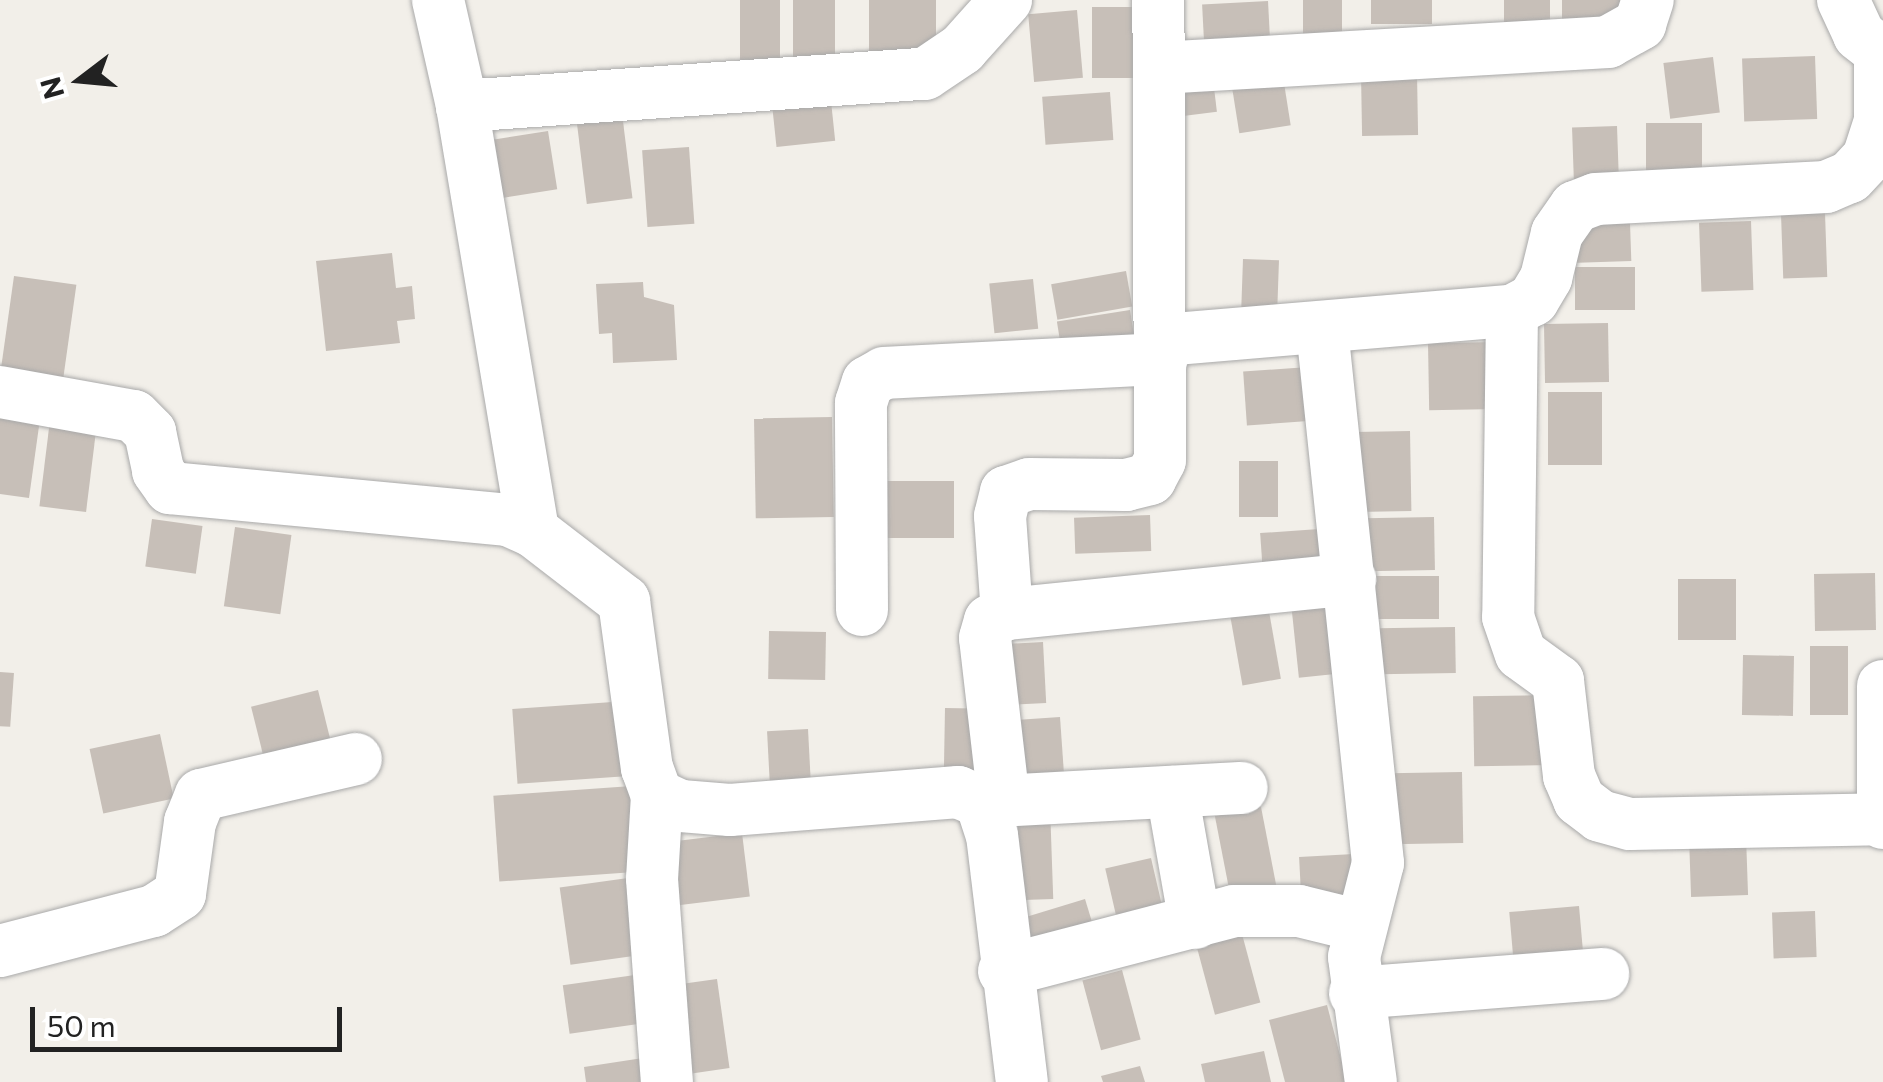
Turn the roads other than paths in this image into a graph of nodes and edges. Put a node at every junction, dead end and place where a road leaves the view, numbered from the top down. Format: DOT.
graph roads {
  1 [pos="438,0"];
  2 [pos="1006,0"];
  3 [pos="1158,0"];
  4 [pos="1648,0"];
  5 [pos="1842,0"];
  6 [pos="1882,53"];
  7 [pos="1159,68"];
  8 [pos="462,106"];
  9 [pos="1512,310"];
  10 [pos="1322,328"];
  11 [pos="1162,350"];
  12 [pos="0,392"];
  13 [pos="533,530"];
  14 [pos="1350,579"];
  15 [pos="862,610"];
  16 [pos="1007,614"];
  17 [pos="1883,686"];
  18 [pos="356,759"];
  19 [pos="1242,788"];
  20 [pos="1172,792"];
  21 [pos="657,795"];
  22 [pos="992,802"];
  23 [pos="1883,806"];
  24 [pos="1195,923"];
  25 [pos="1360,926"];
  26 [pos="0,951"];
  27 [pos="1004,971"];
  28 [pos="1603,974"];
  29 [pos="1355,993"];
  30 [pos="667,1082"];
  31 [pos="1022,1082"];
  32 [pos="1372,1082"];
  1 -- 8 [label="street"];
  2 -- 8 [label="street"];
  3 -- 7 [label="street"];
  4 -- 7 [label="street"];
  5 -- 6 [label="street"];
  6 -- 9 [label="street"];
  7 -- 11 [label="street"];
  8 -- 13 [label="street"];
  9 -- 10 [label="street"];
  9 -- 23 [label="street"];
  10 -- 11 [label="street"];
  10 -- 14 [label="street"];
  11 -- 15 [label="street"];
  11 -- 16 [label="street"];
  12 -- 13 [label="street"];
  13 -- 21 [label="street"];
  14 -- 16 [label="street"];
  14 -- 25 [label="street"];
  16 -- 22 [label="street"];
  17 -- 23 [label="street"];
  18 -- 26 [label="street"];
  19 -- 20 [label="street"];
  20 -- 22 [label="street"];
  20 -- 24 [label="street"];
  21 -- 22 [label="street"];
  21 -- 30 [label="street"];
  22 -- 27 [label="street"];
  24 -- 25 [label="street"];
  24 -- 27 [label="street"];
  25 -- 29 [label="street"];
  27 -- 31 [label="street"];
  28 -- 29 [label="street"];
  29 -- 32 [label="street"];
}
